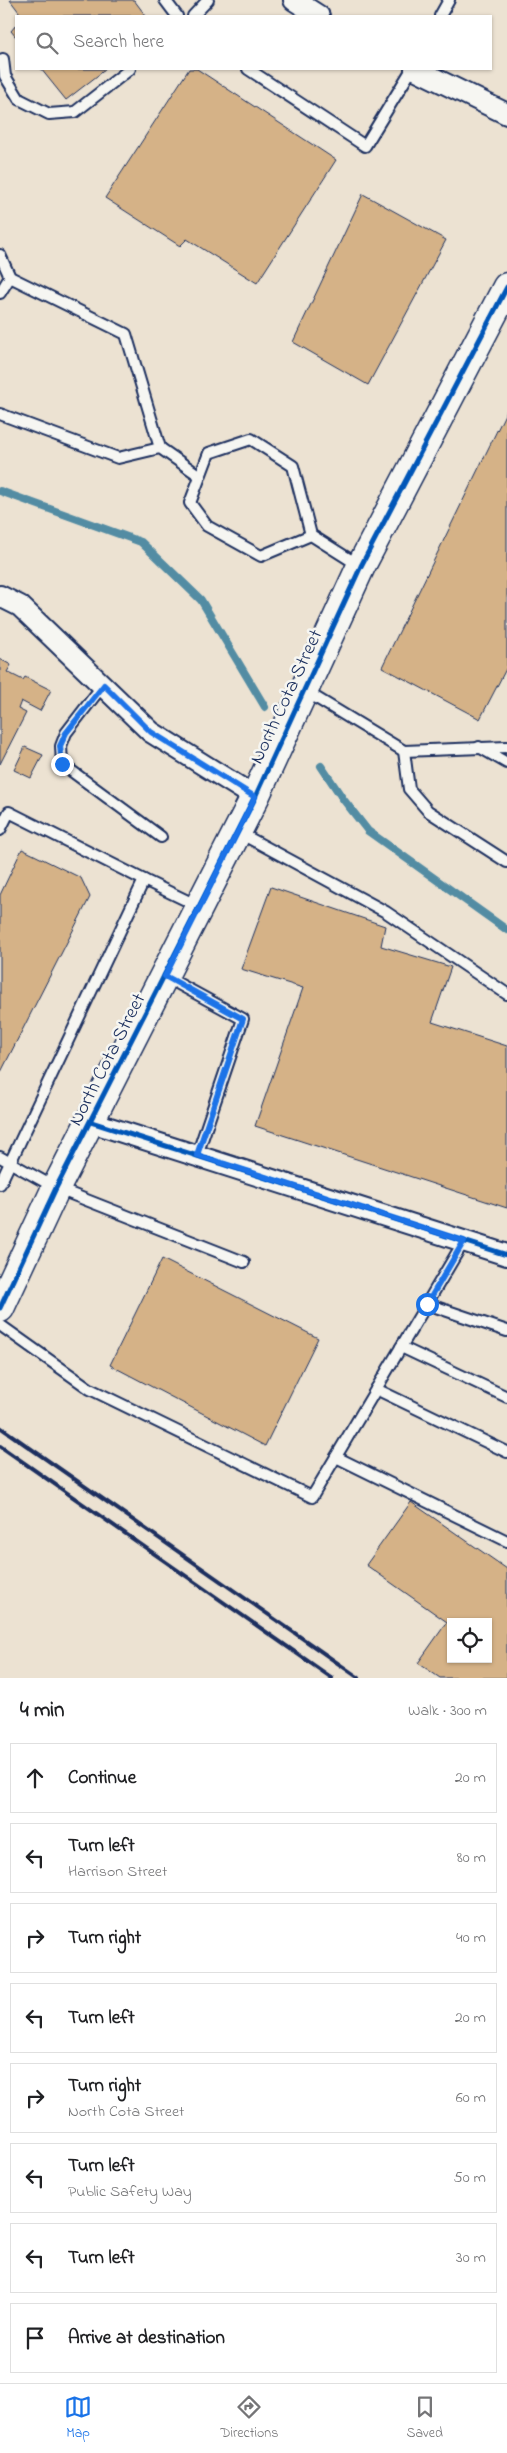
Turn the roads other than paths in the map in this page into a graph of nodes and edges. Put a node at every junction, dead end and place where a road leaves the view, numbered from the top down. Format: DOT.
graph roads {
  1 [pos="165,0"];
  2 [pos="208,0"];
  3 [pos="294,0"];
  4 [pos="448,0"];
  5 [pos="176,15"];
  6 [pos="194,15"];
  7 [pos="316,15"];
  8 [pos="440,15"];
  9 [pos="3,59"];
  10 [pos="129,70"];
  11 [pos="250,70"];
  12 [pos="413,70"];
  13 [pos="416,70"];
  14 [pos="507,114"];
  15 [pos="0,255"];
  16 [pos="10,278"];
  17 [pos="507,287"];
  18 [pos="0,292"];
  19 [pos="0,414"];
  20 [pos="160,448"];
  21 [pos="200,476"];
  22 [pos="311,535"];
  23 [pos="361,566"];
  24 [pos="0,596"];
  25 [pos="104,685"];
  26 [pos="305,691"];
  27 [pos="479,746"];
  28 [pos="507,747"];
  29 [pos="404,750"];
  30 [pos="507,763"];
  31 [pos="255,797"];
  32 [pos="0,830"];
  33 [pos="237,832"];
  34 [pos="161,837"];
  35 [pos="507,862"];
  36 [pos="144,880"];
  37 [pos="200,907"];
  38 [pos="165,976"];
  39 [pos="507,994"];
  40 [pos="91,1122"];
  41 [pos="197,1155"];
  42 [pos="0,1157"];
  43 [pos="11,1165"];
  44 [pos="0,1184"];
  45 [pos="56,1188"];
  46 [pos="464,1241"];
  47 [pos="507,1255"];
  48 [pos="244,1262"];
  49 [pos="427,1304"];
  50 [pos="0,1308"];
  51 [pos="0,1325"];
  52 [pos="507,1331"];
  53 [pos="401,1347"];
  54 [pos="376,1389"];
  55 [pos="507,1397"];
  56 [pos="507,1452"];
  57 [pos="336,1457"];
  58 [pos="507,1541"];
  1 -- 5 [label="lane"];
  2 -- 6 [label="lane"];
  3 -- 7 [label="street"];
  4 -- 8 [label="lane"];
  9 -- 10 [label="lane"];
  11 -- 12 [label="lane"];
  13 -- 14 [label="street"];
  15 -- 16 [label="lane"];
  16 -- 18 [label="lane"];
  16 -- 20 [label="lane"];
  17 -- 23 [label="street, North Cota Street"];
  19 -- 20 [label="lane"];
  20 -- 21 [label="lane"];
  21 -- 22 [label="lane"];
  21 -- 22 [label="lane"];
  22 -- 23 [label="lane"];
  23 -- 26 [label="street, North Cota Street"];
  24 -- 25 [label="street"];
  25 -- 31 [label="street"];
  25 -- 34 [label="lane"];
  26 -- 29 [label="lane"];
  26 -- 31 [label="street, North Cota Street"];
  27 -- 28 [label="lane"];
  27 -- 29 [label="lane"];
  27 -- 30 [label="lane"];
  29 -- 35 [label="lane"];
  31 -- 33 [label="street, North Cota Street"];
  32 -- 36 [label="lane"];
  33 -- 37 [label="street, North Cota Street"];
  33 -- 39 [label="lane"];
  36 -- 37 [label="lane"];
  36 -- 43 [label="lane"];
  37 -- 38 [label="street, North Cota Street"];
  38 -- 40 [label="street, North Cota Street"];
  38 -- 41 [label="lane"];
  40 -- 41 [label="street"];
  40 -- 45 [label="street, North Cota Street"];
  41 -- 46 [label="street"];
  42 -- 43 [label="lane"];
  43 -- 44 [label="lane"];
  43 -- 45 [label="lane"];
  45 -- 48 [label="lane"];
  45 -- 50 [label="street, North Cota Street"];
  46 -- 47 [label="street"];
  46 -- 49 [label="lane"];
  49 -- 52 [label="lane"];
  49 -- 53 [label="lane"];
  51 -- 57 [label="lane"];
  53 -- 54 [label="lane"];
  53 -- 55 [label="lane"];
  54 -- 56 [label="lane"];
  54 -- 57 [label="lane"];
  57 -- 58 [label="lane"];
}
